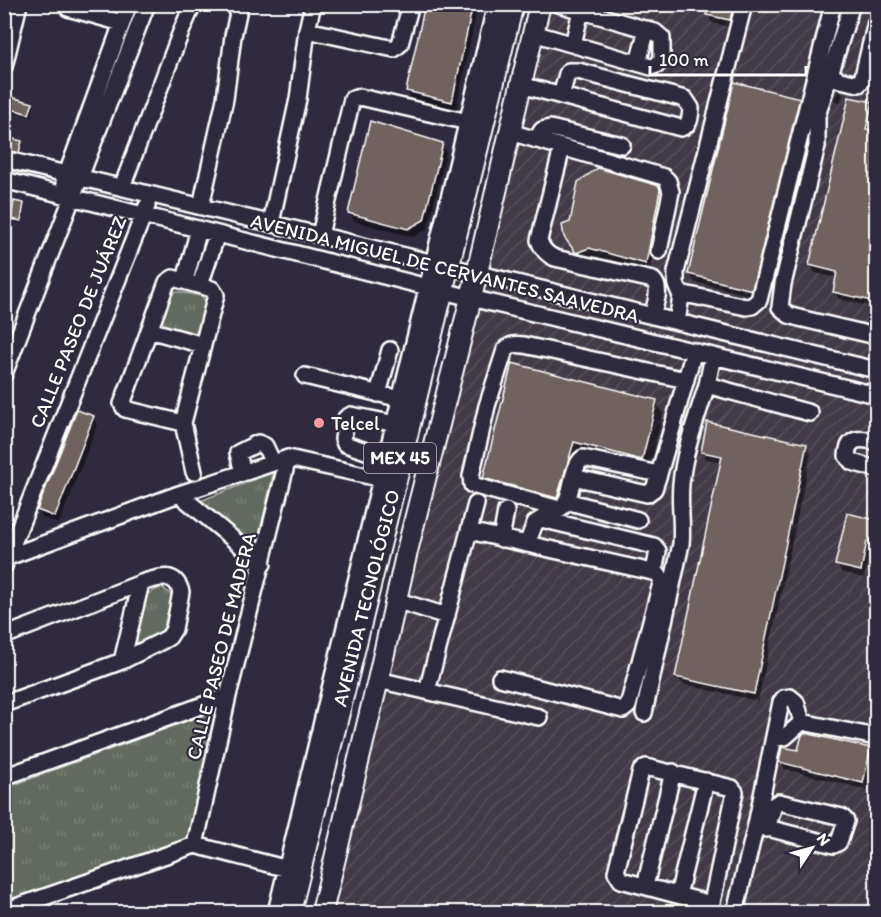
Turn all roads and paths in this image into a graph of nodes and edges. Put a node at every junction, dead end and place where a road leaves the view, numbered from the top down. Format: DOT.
graph roads {
  1 [pos="19,4"];
  2 [pos="129,4"];
  3 [pos="147,4"];
  4 [pos="193,4"];
  5 [pos="240,4"];
  6 [pos="313,4"];
  7 [pos="411,4"];
  8 [pos="496,4"];
  9 [pos="513,4"];
  10 [pos="540,4"];
  11 [pos="558,4"];
  12 [pos="744,4"];
  13 [pos="833,4"];
  14 [pos="852,4"];
  15 [pos="68,8"];
  16 [pos="581,11"];
  17 [pos="876,22"];
  18 [pos="122,23"];
  19 [pos="648,29"];
  20 [pos="308,30"];
  21 [pos="533,33"];
  22 [pos="573,45"];
  23 [pos="638,63"];
  24 [pos="4,67"];
  25 [pos="830,75"];
  26 [pos="521,85"];
  27 [pos="561,96"];
  28 [pos="468,122"];
  29 [pos="510,132"];
  30 [pos="536,140"];
  31 [pos="622,145"];
  32 [pos="562,148"];
  33 [pos="4,159"];
  34 [pos="74,175"];
  35 [pos="4,180"];
  36 [pos="122,187"];
  37 [pos="152,194"];
  38 [pos="66,196"];
  39 [pos="201,206"];
  40 [pos="143,215"];
  41 [pos="272,223"];
  42 [pos="199,229"];
  43 [pos="217,234"];
  44 [pos="320,235"];
  45 [pos="337,239"];
  46 [pos="659,251"];
  47 [pos="332,262"];
  48 [pos="440,264"];
  49 [pos="477,273"];
  50 [pos="185,280"];
  51 [pos="200,285"];
  52 [pos="521,285"];
  53 [pos="435,288"];
  54 [pos="680,293"];
  55 [pos="471,298"];
  56 [pos="516,309"];
  57 [pos="652,316"];
  58 [pos="677,322"];
  59 [pos="149,330"];
  60 [pos="876,336"];
  61 [pos="203,345"];
  62 [pos="390,350"];
  63 [pos="694,351"];
  64 [pos="713,356"];
  65 [pos="832,360"];
  66 [pos="876,370"];
  67 [pos="4,374"];
  68 [pos="305,376"];
  69 [pos="686,380"];
  70 [pos="827,383"];
  71 [pos="707,385"];
  72 [pos="378,394"];
  73 [pos="876,395"];
  74 [pos="401,399"];
  75 [pos="810,413"];
  76 [pos="183,423"];
  77 [pos="396,424"];
  78 [pos="876,442"];
  79 [pos="288,458"];
  80 [pos="387,458"];
  81 [pos="273,463"];
  82 [pos="876,469"];
  83 [pos="194,472"];
  84 [pos="243,473"];
  85 [pos="659,474"];
  86 [pos="573,477"];
  87 [pos="382,478"];
  88 [pos="179,494"];
  89 [pos="566,501"];
  90 [pos="476,504"];
  91 [pos="506,512"];
  92 [pos="638,520"];
  93 [pos="469,531"];
  94 [pos="501,539"];
  95 [pos="527,544"];
  96 [pos="6,561"];
  97 [pos="263,564"];
  98 [pos="654,572"];
  99 [pos="141,583"];
  100 [pos="395,600"];
  101 [pos="447,616"];
  102 [pos="4,636"];
  103 [pos="122,661"];
  104 [pos="501,678"];
  105 [pos="378,680"];
  106 [pos="427,691"];
  107 [pos="228,696"];
  108 [pos="4,704"];
  109 [pos="644,713"];
  110 [pos="539,717"];
  111 [pos="802,722"];
  112 [pos="876,737"];
  113 [pos="774,738"];
  114 [pos="673,772"];
  115 [pos="4,777"];
  116 [pos="706,781"];
  117 [pos="762,827"];
  118 [pos="195,844"];
  119 [pos="293,870"];
  120 [pos="645,886"];
  121 [pos="678,895"];
  122 [pos="711,908"];
  123 [pos="4,911"];
  124 [pos="276,912"];
  125 [pos="290,912"];
  126 [pos="322,912"];
  127 [pos="735,912"];
  1 -- 24 [label="street"];
  2 -- 18 [label="street"];
  3 -- 34 [label="street"];
  4 -- 36 [label="street"];
  5 -- 39 [label="street"];
  6 -- 20 [label="street"];
  7 -- 20 [label="street"];
  8 -- 28 [label="street"];
  9 -- 48 [label="main road, AVENIDA TECNOLÓGICO / MEX 45"];
  10 -- 21 [label="main road, AVENIDA TECNOLÓGICO / MEX 45"];
  11 -- 16 [label="street"];
  12 -- 54 [label="street"];
  13 -- 54 [label="street"];
  14 -- 25 [label="street"];
  15 -- 18 [label="street"];
  16 -- 19 [label="street"];
  16 -- 22 [label="street"];
  17 -- 25 [label="street"];
  18 -- 34 [label="street"];
  19 -- 23 [label="street"];
  19 -- 23 [label="street"];
  20 -- 41 [label="street"];
  21 -- 22 [label="street"];
  21 -- 26 [label="main road, AVENIDA TECNOLÓGICO / MEX 45"];
  22 -- 23 [label="street"];
  25 -- 60 [label="street"];
  26 -- 27 [label="street"];
  26 -- 29 [label="main road, AVENIDA TECNOLÓGICO / MEX 45"];
  27 -- 27 [label="street"];
  28 -- 44 [label="street"];
  28 -- 48 [label="street"];
  29 -- 30 [label="street"];
  29 -- 49 [label="main road, AVENIDA TECNOLÓGICO / MEX 45"];
  30 -- 31 [label="street"];
  30 -- 32 [label="street"];
  32 -- 46 [label="street"];
  32 -- 57 [label="street"];
  33 -- 34 [label="street, AVENIDA MIGUEL DE CERVANTES SAAVEDRA"];
  34 -- 36 [label="street, AVENIDA MIGUEL DE CERVANTES SAAVEDRA"];
  34 -- 38 [label="street"];
  35 -- 38 [label="street, AVENIDA MIGUEL DE CERVANTES SAAVEDRA"];
  36 -- 37 [label="street, AVENIDA MIGUEL DE CERVANTES SAAVEDRA"];
  37 -- 39 [label="street, AVENIDA MIGUEL DE CERVANTES SAAVEDRA"];
  37 -- 40 [label="street, CALLE PASEO DE JUÁREZ"];
  38 -- 40 [label="street, AVENIDA MIGUEL DE CERVANTES SAAVEDRA"];
  38 -- 67 [label="street"];
  39 -- 41 [label="street, AVENIDA MIGUEL DE CERVANTES SAAVEDRA"];
  40 -- 42 [label="street, AVENIDA MIGUEL DE CERVANTES SAAVEDRA"];
  40 -- 96 [label="street, CALLE PASEO DE JUÁREZ"];
  41 -- 44 [label="street, AVENIDA MIGUEL DE CERVANTES SAAVEDRA"];
  42 -- 43 [label="street, AVENIDA MIGUEL DE CERVANTES SAAVEDRA"];
  42 -- 50 [label="street"];
  43 -- 47 [label="street, AVENIDA MIGUEL DE CERVANTES SAAVEDRA"];
  43 -- 51 [label="street"];
  44 -- 45 [label="street, AVENIDA MIGUEL DE CERVANTES SAAVEDRA"];
  45 -- 47 [label="street"];
  45 -- 48 [label="street, AVENIDA MIGUEL DE CERVANTES SAAVEDRA"];
  47 -- 53 [label="street, AVENIDA MIGUEL DE CERVANTES SAAVEDRA"];
  48 -- 49 [label="street, AVENIDA MIGUEL DE CERVANTES SAAVEDRA"];
  48 -- 53 [label="main road, AVENIDA TECNOLÓGICO / MEX 45"];
  49 -- 52 [label="street, AVENIDA MIGUEL DE CERVANTES SAAVEDRA"];
  49 -- 55 [label="main road, AVENIDA TECNOLÓGICO / MEX 45"];
  50 -- 51 [label="street"];
  50 -- 59 [label="street"];
  51 -- 61 [label="street"];
  52 -- 56 [label="street"];
  52 -- 57 [label="street, AVENIDA MIGUEL DE CERVANTES SAAVEDRA"];
  53 -- 55 [label="street, AVENIDA MIGUEL DE CERVANTES SAAVEDRA"];
  53 -- 74 [label="street"];
  53 -- 119 [label="main road, AVENIDA TECNOLÓGICO / MEX 45"];
  54 -- 58 [label="street"];
  55 -- 56 [label="street, AVENIDA MIGUEL DE CERVANTES SAAVEDRA"];
  55 -- 100 [label="main road, AVENIDA TECNOLÓGICO / MEX 45"];
  56 -- 63 [label="street, AVENIDA MIGUEL DE CERVANTES SAAVEDRA"];
  57 -- 58 [label="street, AVENIDA MIGUEL DE CERVANTES SAAVEDRA"];
  58 -- 65 [label="street, AVENIDA MIGUEL DE CERVANTES SAAVEDRA"];
  59 -- 61 [label="street"];
  59 -- 76 [label="street"];
  61 -- 76 [label="street"];
  62 -- 72 [label="street"];
  63 -- 64 [label="street, AVENIDA MIGUEL DE CERVANTES SAAVEDRA"];
  63 -- 69 [label="street"];
  64 -- 70 [label="street, AVENIDA MIGUEL DE CERVANTES SAAVEDRA"];
  64 -- 71 [label="street"];
  65 -- 66 [label="street, AVENIDA MIGUEL DE CERVANTES SAAVEDRA"];
  65 -- 70 [label="street"];
  68 -- 72 [label="street"];
  69 -- 85 [label="street"];
  69 -- 89 [label="street"];
  70 -- 73 [label="street, AVENIDA MIGUEL DE CERVANTES SAAVEDRA"];
  71 -- 75 [label="street"];
  71 -- 109 [label="street"];
  72 -- 74 [label="street"];
  74 -- 77 [label="street"];
  76 -- 83 [label="street"];
  77 -- 80 [label="street"];
  77 -- 80 [label="street"];
  78 -- 82 [label="street"];
  79 -- 81 [label="street"];
  79 -- 87 [label="street"];
  79 -- 97 [label="street, CALLE PASEO DE MADERA"];
  80 -- 87 [label="street"];
  81 -- 84 [label="street"];
  81 -- 84 [label="street"];
  84 -- 88 [label="street"];
  85 -- 86 [label="street"];
  85 -- 86 [label="street"];
  86 -- 89 [label="street"];
  87 -- 119 [label="street"];
  88 -- 96 [label="street"];
  88 -- 97 [label="street"];
  89 -- 92 [label="street"];
  90 -- 93 [label="street"];
  91 -- 94 [label="street"];
  93 -- 94 [label="street"];
  93 -- 101 [label="street"];
  94 -- 95 [label="street"];
  95 -- 98 [label="street"];
  95 -- 98 [label="street"];
  97 -- 107 [label="street, CALLE PASEO DE MADERA"];
  98 -- 104 [label="street"];
  99 -- 102 [label="street"];
  99 -- 103 [label="street"];
  99 -- 103 [label="street"];
  100 -- 101 [label="street"];
  100 -- 105 [label="main road, AVENIDA TECNOLÓGICO / MEX 45"];
  101 -- 106 [label="street"];
  103 -- 108 [label="street"];
  105 -- 106 [label="street"];
  105 -- 126 [label="main road, AVENIDA TECNOLÓGICO / MEX 45"];
  106 -- 110 [label="street"];
  107 -- 115 [label="street"];
  107 -- 118 [label="street, CALLE PASEO DE MADERA"];
  111 -- 112 [label="street"];
  111 -- 113 [label="street"];
  111 -- 113 [label="street"];
  113 -- 117 [label="street"];
  114 -- 116 [label="street"];
  114 -- 120 [label="street"];
  114 -- 120 [label="street"];
  116 -- 121 [label="street"];
  116 -- 122 [label="street"];
  117 -- 117 [label="street"];
  117 -- 127 [label="street"];
  118 -- 119 [label="street"];
  118 -- 123 [label="street"];
  119 -- 124 [label="street"];
  119 -- 125 [label="main road, AVENIDA TECNOLÓGICO / MEX 45"];
  120 -- 121 [label="street"];
  121 -- 122 [label="street"];
}
